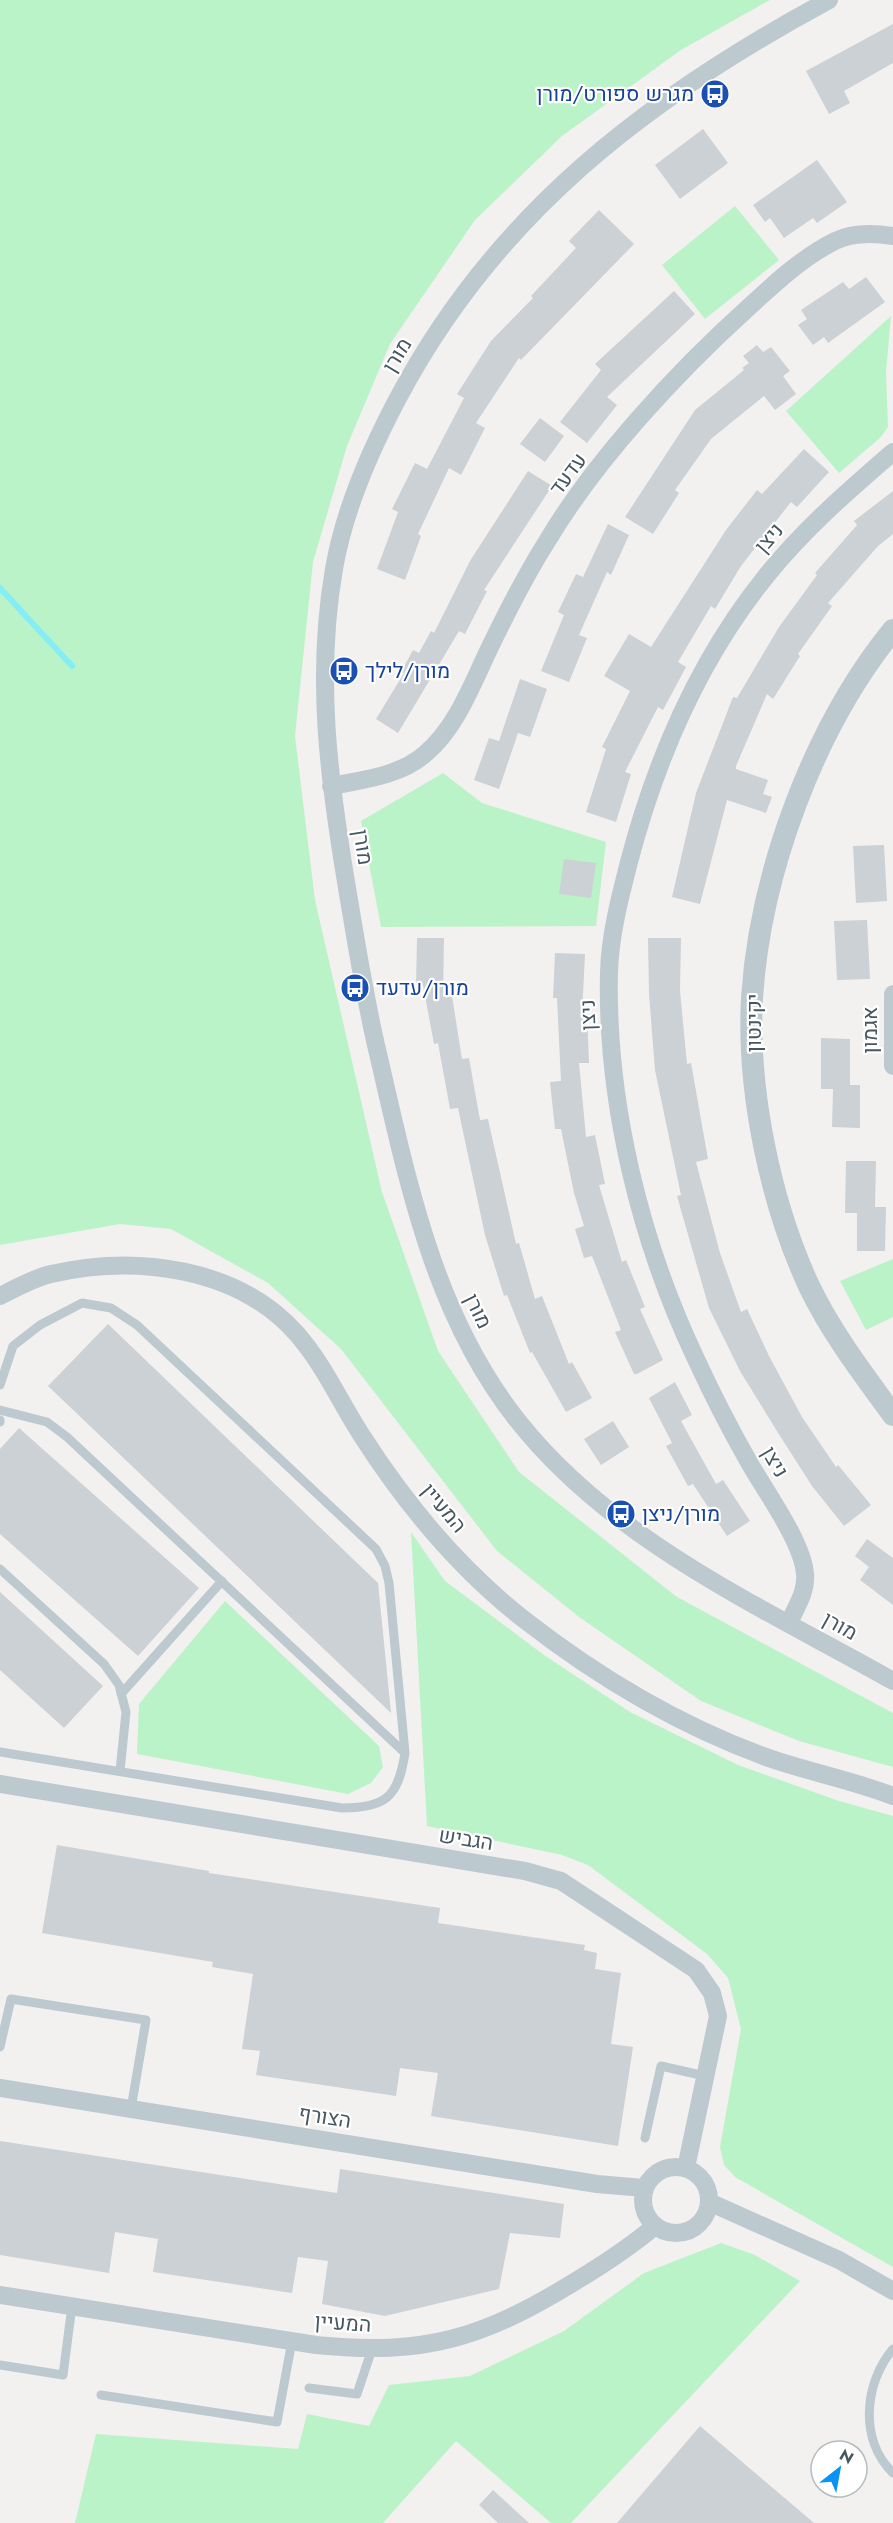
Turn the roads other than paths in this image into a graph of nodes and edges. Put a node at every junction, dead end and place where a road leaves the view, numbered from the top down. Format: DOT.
graph roads {
  1 [pos="829,0"];
  2 [pos="893,236"];
  3 [pos="893,452"];
  4 [pos="893,630"];
  5 [pos="331,786"];
  6 [pos="893,994"];
  7 [pos="893,1066"];
  8 [pos="0,1296"];
  9 [pos="0,1385"];
  10 [pos="0,1410"];
  11 [pos="893,1415"];
  12 [pos="0,1569"];
  13 [pos="222,1581"];
  14 [pos="789,1623"];
  15 [pos="893,1681"];
  16 [pos="121,1695"];
  17 [pos="0,1752"];
  18 [pos="405,1753"];
  19 [pos="120,1771"];
  20 [pos="0,1784"];
  21 [pos="893,1796"];
  22 [pos="0,2047"];
  23 [pos="705,2076"];
  24 [pos="0,2088"];
  25 [pos="131,2109"];
  26 [pos="645,2138"];
  27 [pos="686,2168"];
  28 [pos="644,2188"];
  29 [pos="709,2202"];
  30 [pos="655,2226"];
  31 [pos="893,2291"];
  32 [pos="0,2295"];
  33 [pos="72,2306"];
  34 [pos="291,2341"];
  35 [pos="372,2349"];
  36 [pos="893,2349"];
  37 [pos="0,2365"];
  38 [pos="309,2388"];
  39 [pos="101,2395"];
  40 [pos="893,2473"];
  1 -- 5 [label="street, מורן"];
  2 -- 5 [label="street, עדעד"];
  3 -- 14 [label="street, ניצן"];
  4 -- 11 [label="street, יקינטון"];
  5 -- 14 [label="street, מורן"];
  6 -- 7 [label="street, אגמון"];
  8 -- 21 [label="street, המעיין"];
  9 -- 18 [label="lane"];
  10 -- 13 [label="lane"];
  12 -- 16 [label="lane"];
  13 -- 16 [label="lane"];
  13 -- 18 [label="lane"];
  14 -- 15 [label="street, מורן"];
  16 -- 19 [label="lane"];
  17 -- 19 [label="lane"];
  18 -- 19 [label="lane"];
  20 -- 23 [label="street, הגביש"];
  22 -- 25 [label="lane"];
  23 -- 26 [label="lane"];
  23 -- 27 [label="street, הגביש"];
  24 -- 25 [label="street, הצורף"];
  25 -- 28 [label="street, הצורף"];
  27 -- 28 [label="street"];
  27 -- 29 [label="street"];
  28 -- 30 [label="street"];
  29 -- 30 [label="street"];
  29 -- 31 [label="street"];
  30 -- 35 [label="street, המעיין"];
  32 -- 33 [label="street, המעיין"];
  33 -- 34 [label="street, המעיין"];
  33 -- 37 [label="lane"];
  34 -- 35 [label="street, המעיין"];
  34 -- 39 [label="lane"];
  35 -- 38 [label="lane"];
  36 -- 40 [label="lane"];
}
